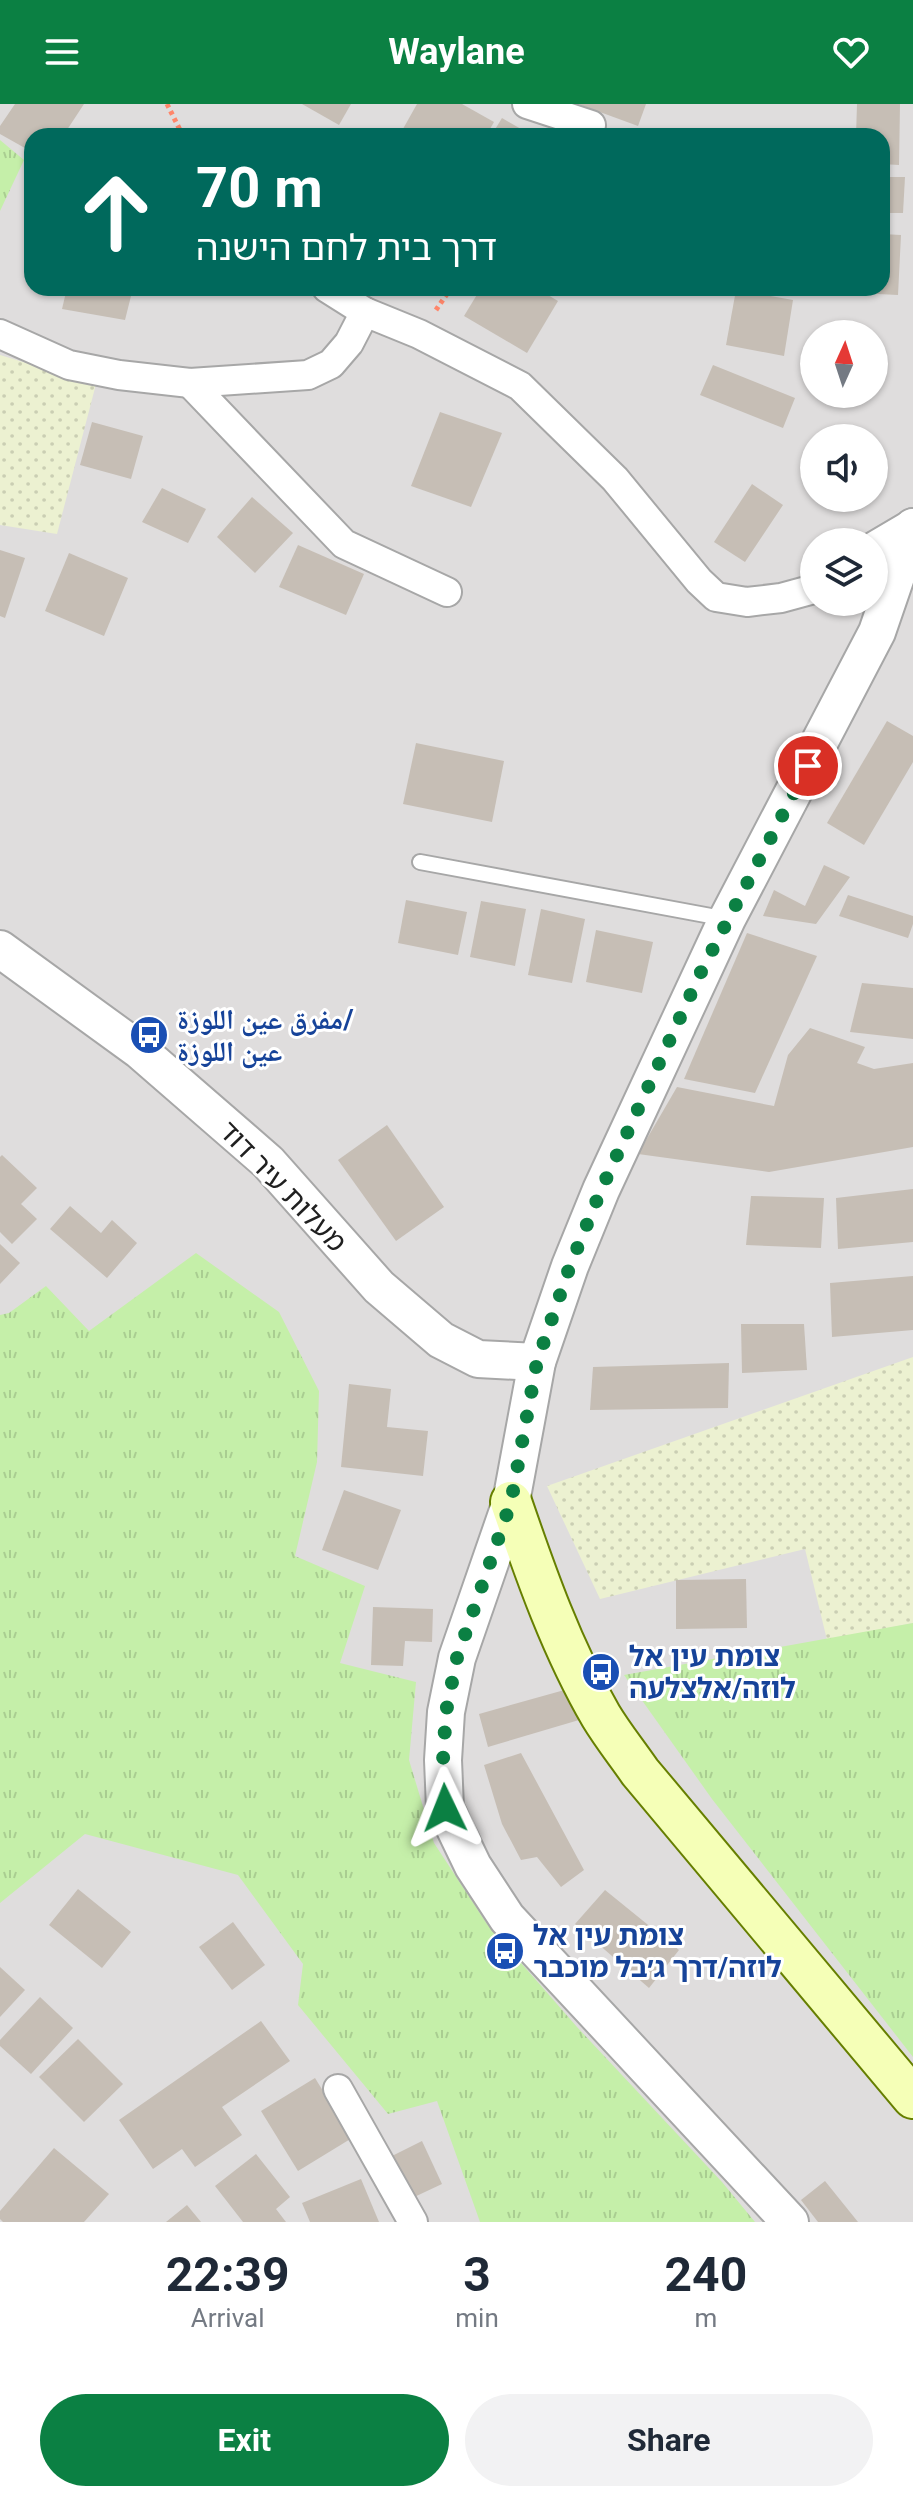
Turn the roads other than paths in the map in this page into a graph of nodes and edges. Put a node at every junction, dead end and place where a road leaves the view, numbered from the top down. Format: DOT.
graph roads {
  1 [pos="527,104"];
  2 [pos="591,125"];
  3 [pos="340,296"];
  4 [pos="365,312"];
  5 [pos="0,334"];
  6 [pos="190,383"];
  7 [pos="913,525"];
  8 [pos="888,538"];
  9 [pos="447,592"];
  10 [pos="800,593"];
  11 [pos="420,862"];
  12 [pos="727,919"];
  13 [pos="0,949"];
  14 [pos="537,1362"];
  15 [pos="511,1502"];
  16 [pos="338,2089"];
  17 [pos="913,2098"];
  18 [pos="413,2222"];
  19 [pos="790,2222"];
  1 -- 2 [label="street"];
  3 -- 4 [label="street"];
  4 -- 6 [label="street"];
  4 -- 10 [label="street"];
  5 -- 6 [label="street"];
  6 -- 9 [label="street"];
  7 -- 8 [label="street"];
  7 -- 12 [label="street"];
  11 -- 12 [label="lane"];
  12 -- 14 [label="street"];
  13 -- 14 [label="street, מעלות עיר דוד"];
  14 -- 15 [label="street"];
  15 -- 17 [label="main road"];
  15 -- 19 [label="street"];
  16 -- 18 [label="street"];
}
